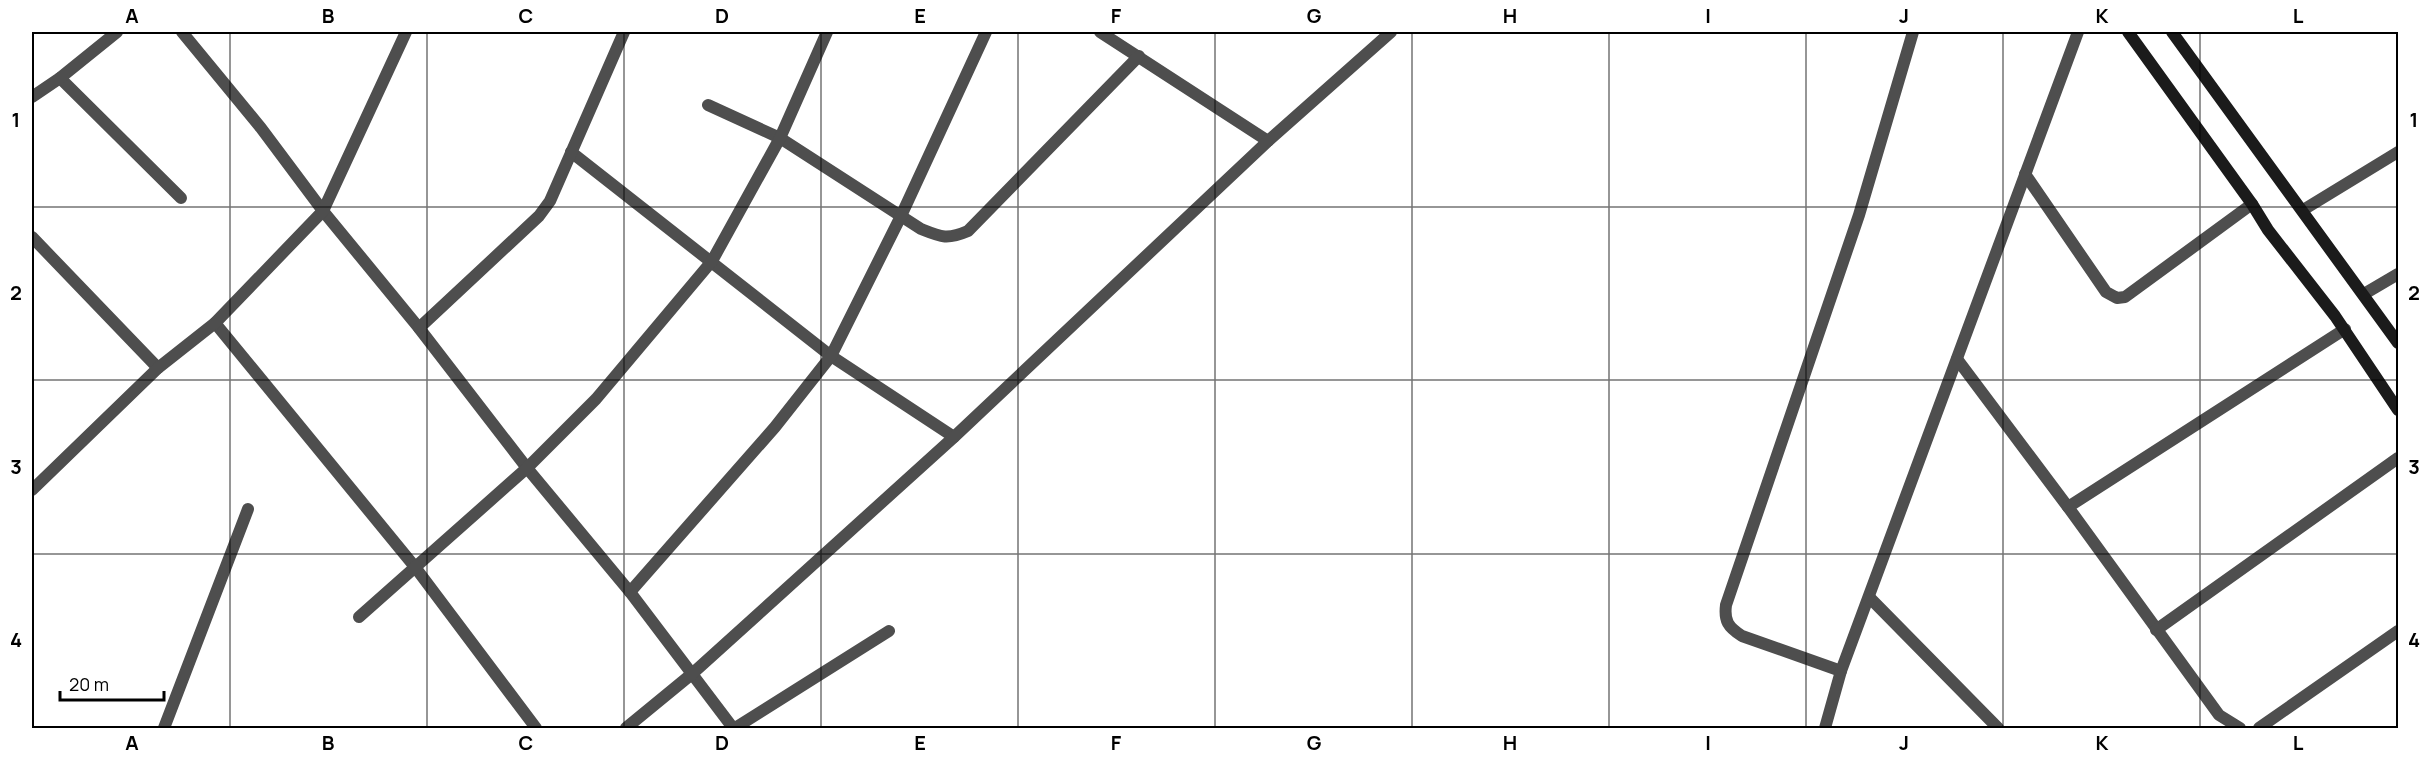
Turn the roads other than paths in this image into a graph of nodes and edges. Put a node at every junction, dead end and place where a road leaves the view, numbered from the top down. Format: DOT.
graph roads {
  1 [pos="117,32"];
  2 [pos="182,32"];
  3 [pos="406,32"];
  4 [pos="624,32"];
  5 [pos="827,32"];
  6 [pos="986,32"];
  7 [pos="1100,32"];
  8 [pos="1391,32"];
  9 [pos="1913,32"];
  10 [pos="2078,32"];
  11 [pos="2128,32"];
  12 [pos="2172,32"];
  13 [pos="1139,56"];
  14 [pos="60,78"];
  15 [pos="32,97"];
  16 [pos="708,105"];
  17 [pos="780,138"];
  18 [pos="1268,141"];
  19 [pos="571,152"];
  20 [pos="2398,152"];
  21 [pos="2025,174"];
  22 [pos="181,198"];
  23 [pos="2252,204"];
  24 [pos="2303,210"];
  25 [pos="323,211"];
  26 [pos="901,216"];
  27 [pos="32,237"];
  28 [pos="712,261"];
  29 [pos="2398,274"];
  30 [pos="2364,294"];
  31 [pos="215,323"];
  32 [pos="419,328"];
  33 [pos="2345,329"];
  34 [pos="2398,344"];
  35 [pos="831,356"];
  36 [pos="1957,359"];
  37 [pos="158,368"];
  38 [pos="2398,410"];
  39 [pos="954,437"];
  40 [pos="2398,458"];
  41 [pos="527,468"];
  42 [pos="32,490"];
  43 [pos="2068,507"];
  44 [pos="248,509"];
  45 [pos="415,567"];
  46 [pos="630,592"];
  47 [pos="1870,598"];
  48 [pos="359,617"];
  49 [pos="2156,630"];
  50 [pos="889,631"];
  51 [pos="2398,631"];
  52 [pos="1841,671"];
  53 [pos="693,673"];
  54 [pos="164,729"];
  55 [pos="536,729"];
  56 [pos="626,729"];
  57 [pos="734,729"];
  58 [pos="1825,729"];
  59 [pos="1998,729"];
  60 [pos="2240,729"];
  61 [pos="2259,729"];
  1 -- 14 [label="street"];
  2 -- 25 [label="street"];
  3 -- 25 [label="street"];
  4 -- 19 [label="street"];
  5 -- 17 [label="street"];
  6 -- 26 [label="street"];
  7 -- 13 [label="street"];
  8 -- 18 [label="street"];
  9 -- 52 [label="street"];
  10 -- 21 [label="street"];
  11 -- 23 [label="main road"];
  12 -- 24 [label="main road"];
  13 -- 18 [label="street"];
  13 -- 26 [label="street"];
  14 -- 15 [label="street"];
  14 -- 22 [label="street"];
  16 -- 17 [label="street"];
  17 -- 26 [label="street"];
  17 -- 28 [label="street"];
  18 -- 39 [label="street"];
  19 -- 28 [label="street"];
  19 -- 32 [label="street"];
  20 -- 24 [label="street"];
  21 -- 23 [label="street"];
  21 -- 36 [label="street"];
  23 -- 33 [label="main road"];
  24 -- 30 [label="main road"];
  25 -- 31 [label="street"];
  25 -- 32 [label="street"];
  26 -- 35 [label="street"];
  27 -- 37 [label="street"];
  28 -- 35 [label="street"];
  28 -- 41 [label="street"];
  29 -- 30 [label="street"];
  30 -- 34 [label="main road"];
  31 -- 37 [label="street"];
  31 -- 45 [label="street"];
  32 -- 41 [label="street"];
  33 -- 38 [label="main road"];
  33 -- 43 [label="street"];
  35 -- 39 [label="street"];
  35 -- 46 [label="street"];
  36 -- 43 [label="street"];
  36 -- 47 [label="street"];
  37 -- 42 [label="street"];
  39 -- 53 [label="street"];
  40 -- 49 [label="street"];
  41 -- 45 [label="street"];
  41 -- 46 [label="street"];
  43 -- 49 [label="street"];
  44 -- 54 [label="street"];
  45 -- 48 [label="street"];
  45 -- 55 [label="street"];
  46 -- 53 [label="street"];
  47 -- 52 [label="street"];
  47 -- 59 [label="street"];
  49 -- 60 [label="street"];
  50 -- 57 [label="street"];
  51 -- 61 [label="street"];
  52 -- 58 [label="street"];
  53 -- 56 [label="street"];
  53 -- 57 [label="street"];
}
